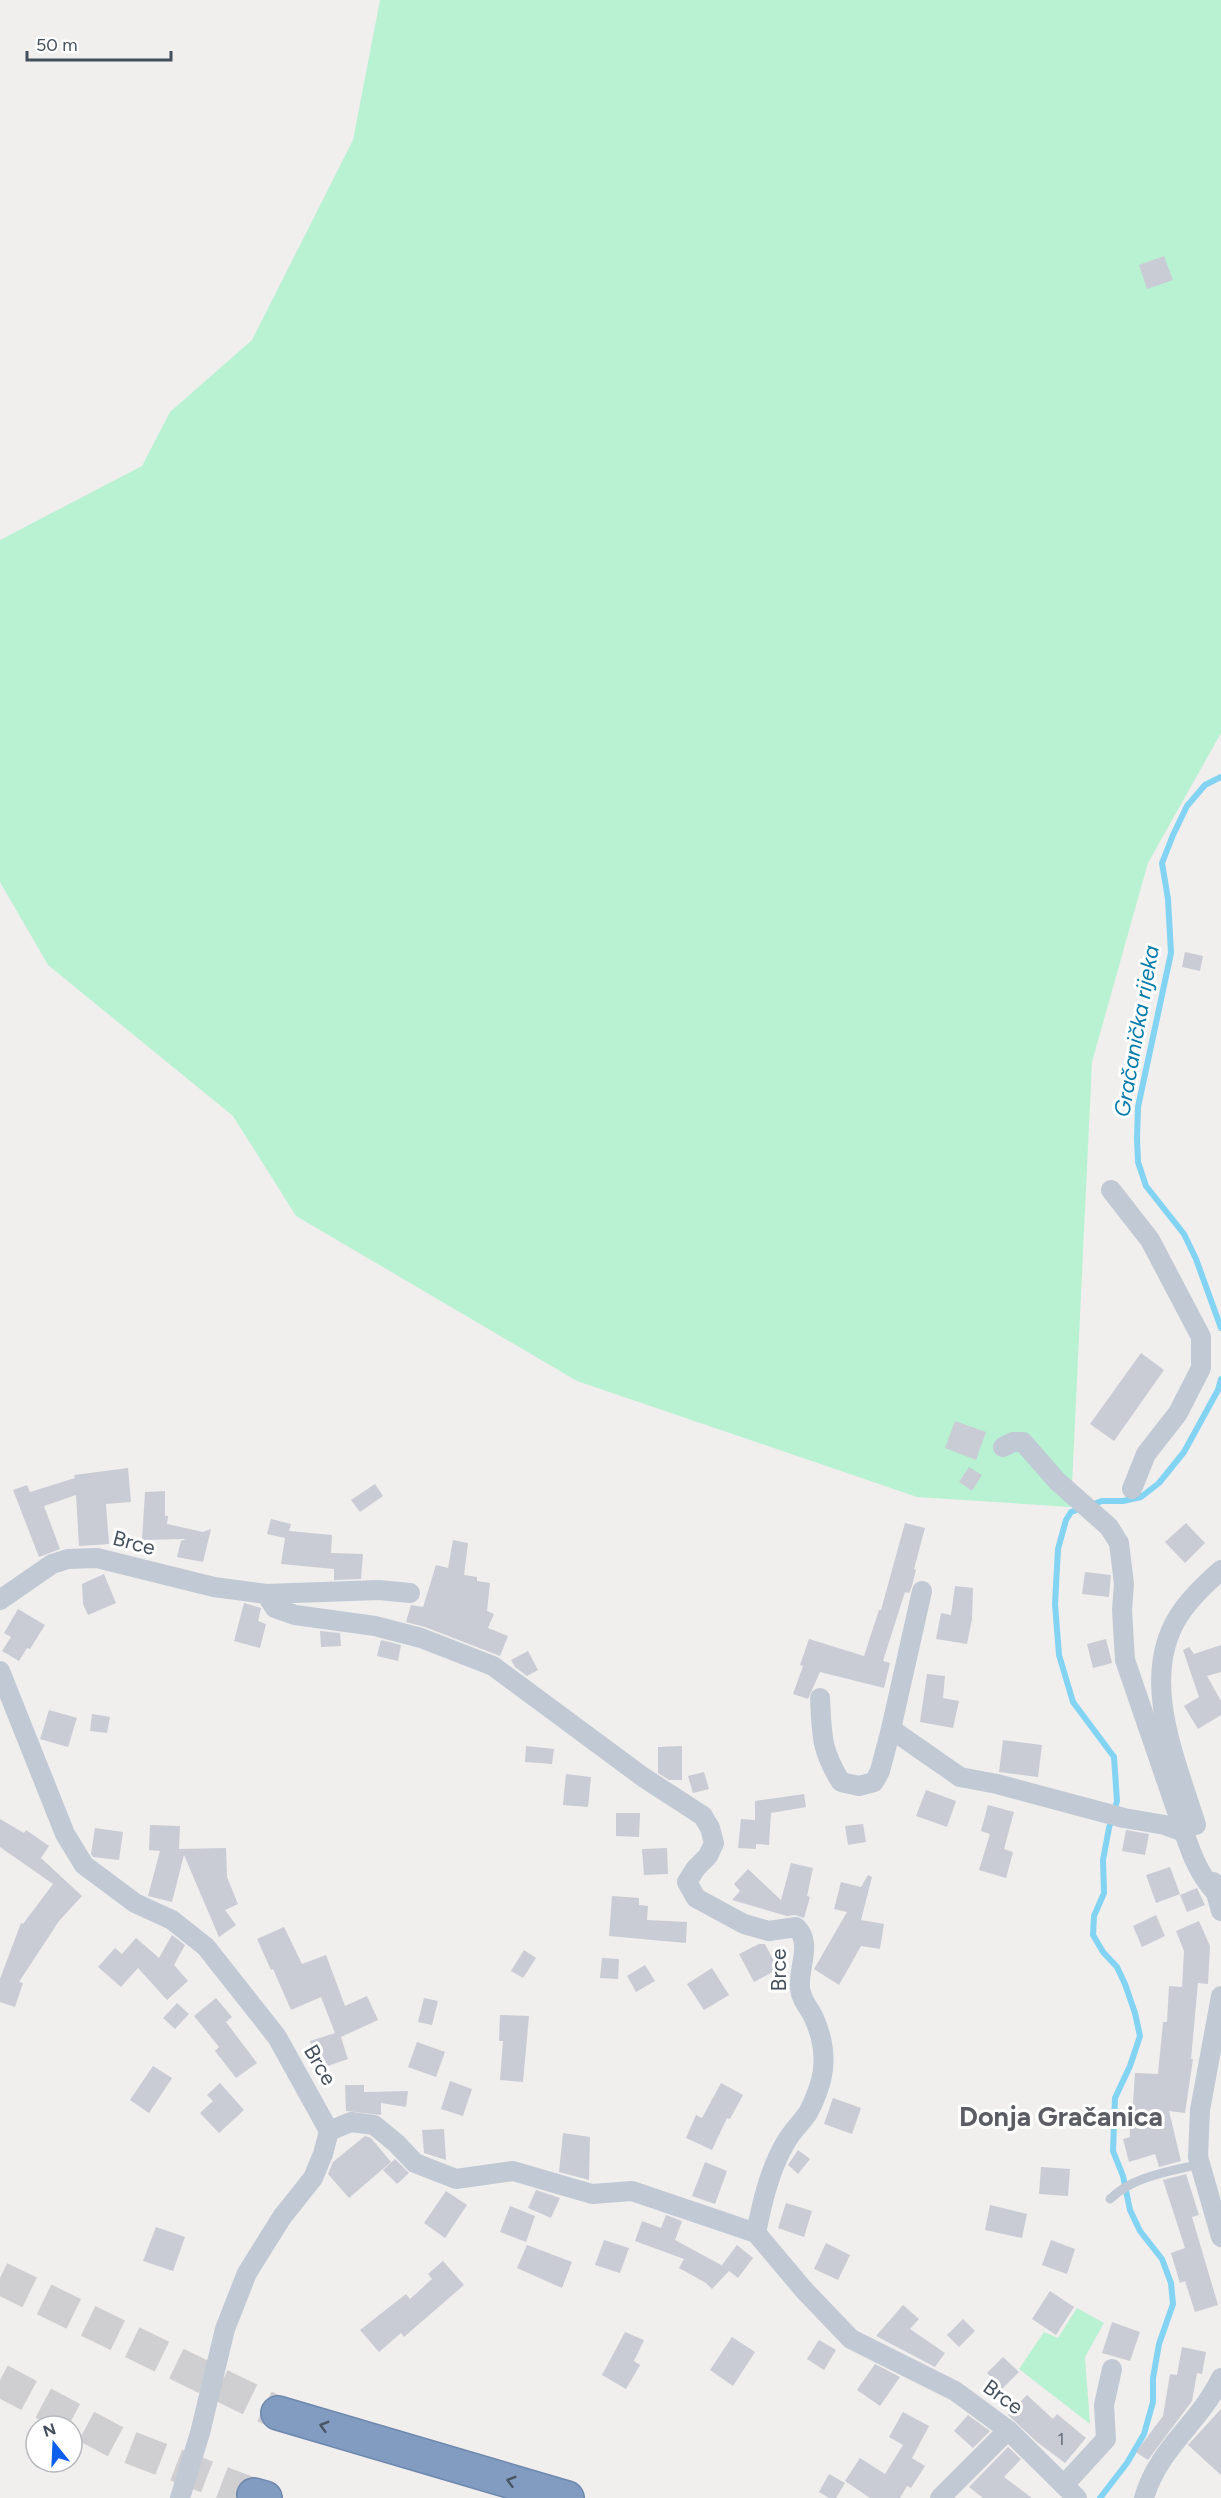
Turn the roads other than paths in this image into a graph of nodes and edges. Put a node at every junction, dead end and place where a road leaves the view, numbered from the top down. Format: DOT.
graph roads {
  1 [pos="1111,1190"];
  2 [pos="1003,1447"];
  3 [pos="1132,1489"];
  4 [pos="1221,1570"];
  5 [pos="922,1591"];
  6 [pos="410,1593"];
  7 [pos="266,1594"];
  8 [pos="0,1600"];
  9 [pos="0,1671"];
  10 [pos="820,1698"];
  11 [pos="891,1729"];
  12 [pos="1184,1832"];
  13 [pos="1219,1902"];
  14 [pos="1221,1996"];
  15 [pos="329,2131"];
  16 [pos="1200,2164"];
  17 [pos="1110,2199"];
  18 [pos="756,2233"];
  19 [pos="1221,2237"];
  20 [pos="1112,2369"];
  21 [pos="1221,2378"];
  22 [pos="278,2413"];
  23 [pos="1008,2430"];
  24 [pos="1071,2492"];
  25 [pos="180,2498"];
  26 [pos="567,2498"];
  27 [pos="940,2498"];
  28 [pos="1144,2498"];
  1 -- 3 [label="street"];
  2 -- 12 [label="street"];
  4 -- 13 [label="street"];
  5 -- 11 [label="street"];
  6 -- 7 [label="street, Brce"];
  7 -- 8 [label="street, Brce"];
  7 -- 18 [label="street, Brce"];
  9 -- 15 [label="street, Brce"];
  10 -- 11 [label="street"];
  11 -- 12 [label="street"];
  12 -- 13 [label="street"];
  14 -- 16 [label="street"];
  15 -- 18 [label="street"];
  15 -- 25 [label="street"];
  16 -- 17 [label="lane"];
  16 -- 19 [label="street"];
  18 -- 23 [label="street, Brce"];
  20 -- 24 [label="street"];
  21 -- 28 [label="street"];
  26 -- 22 [label="highway, one-way"];
  23 -- 24 [label="street, Brce"];
  23 -- 27 [label="street"];
}
